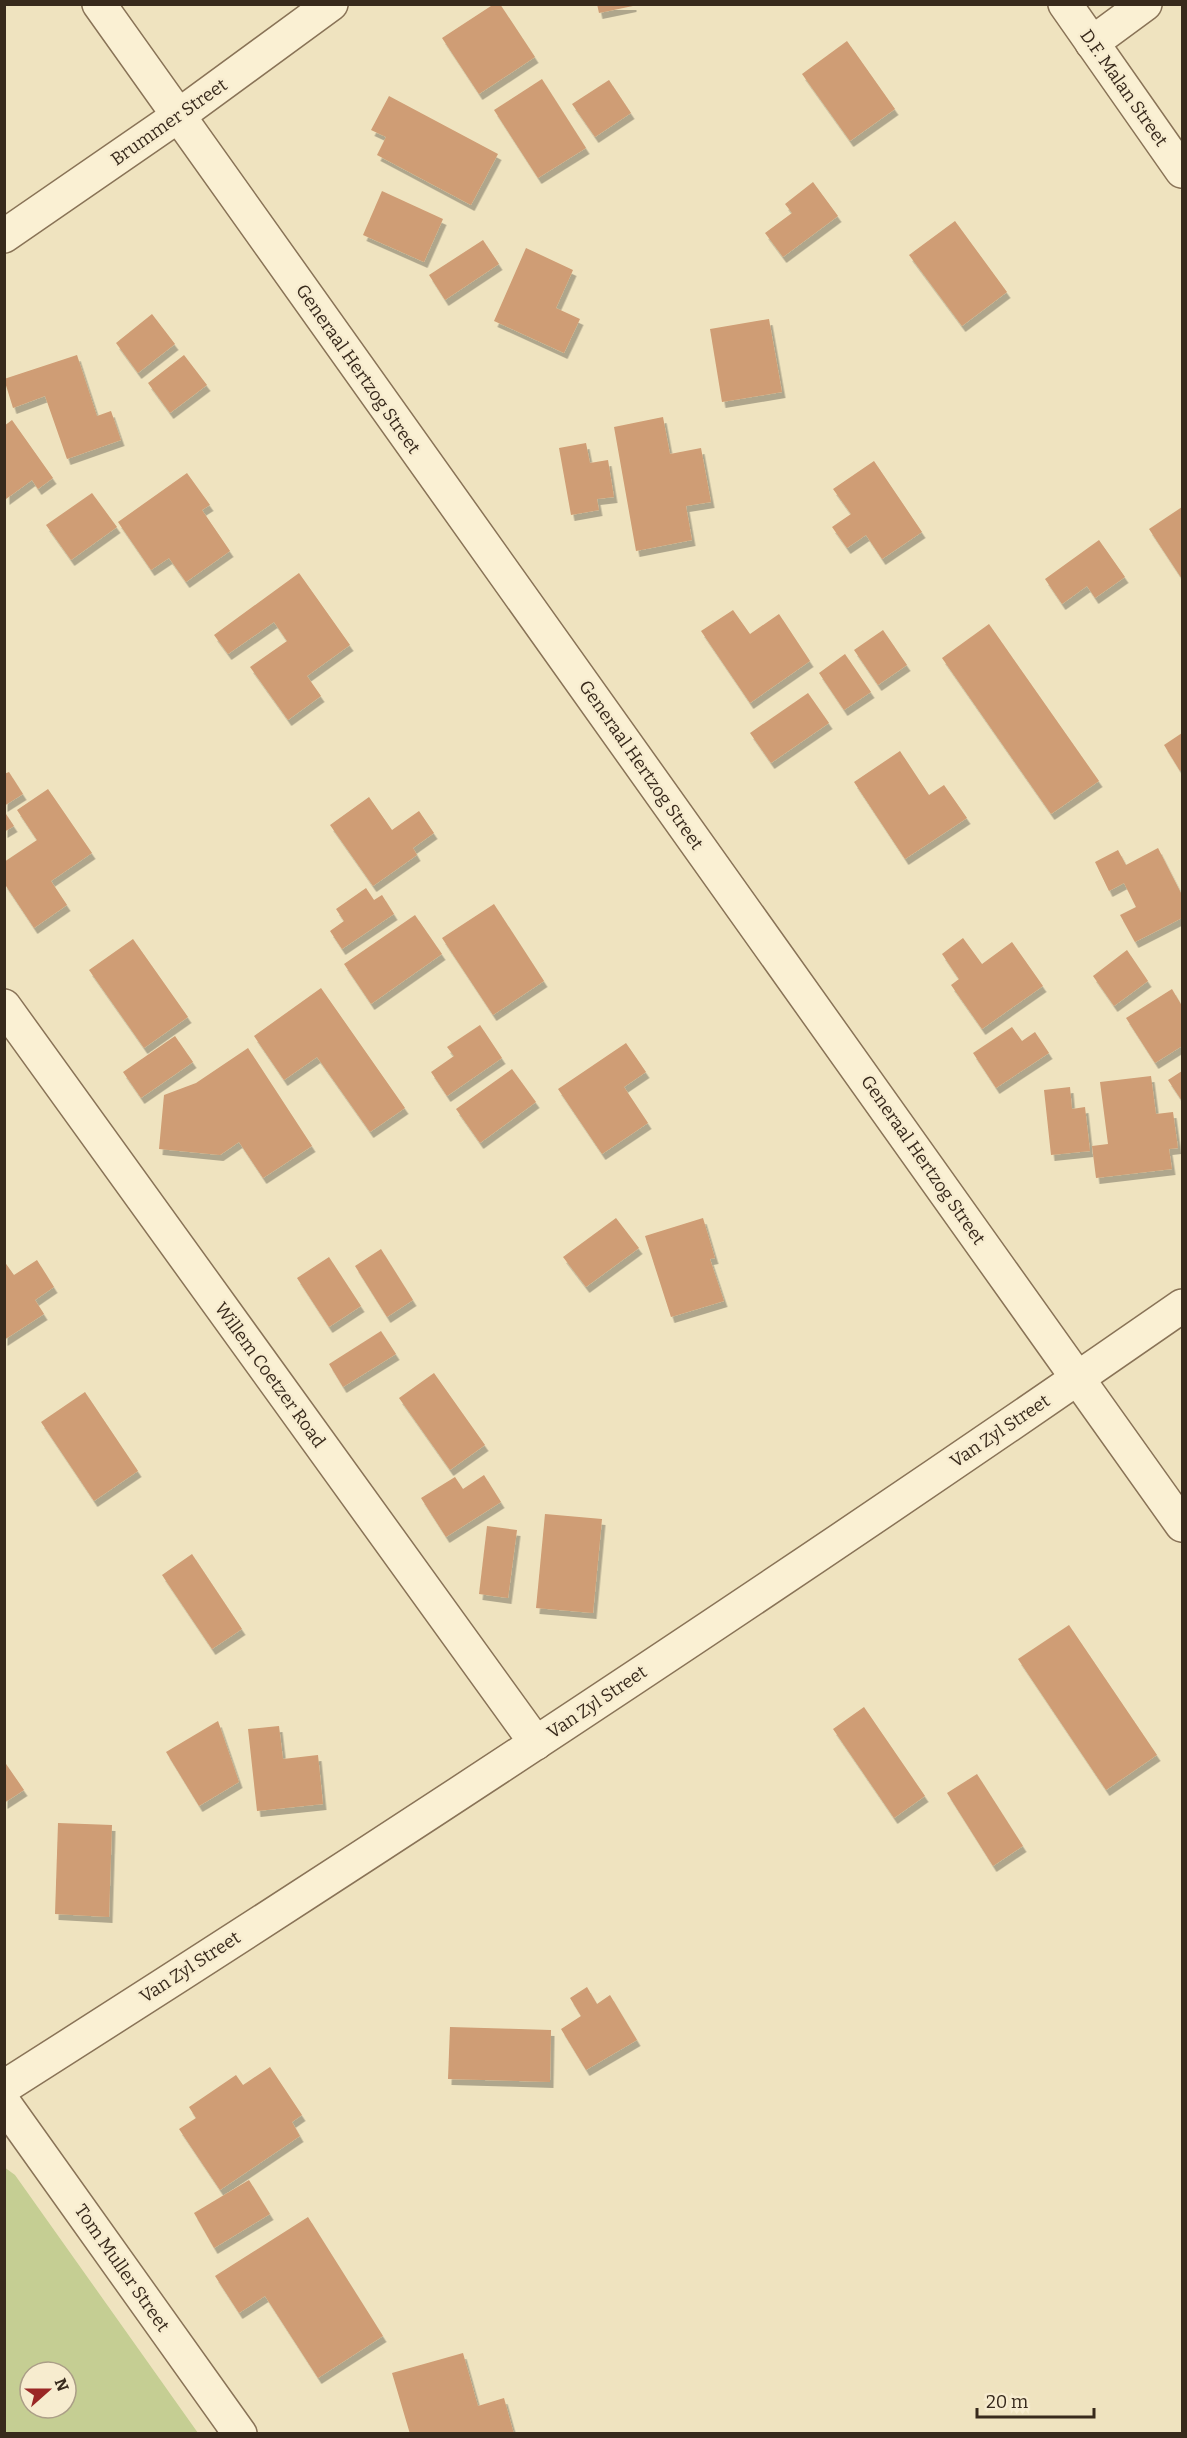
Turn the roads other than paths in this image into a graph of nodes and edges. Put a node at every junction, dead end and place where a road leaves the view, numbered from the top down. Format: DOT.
graph roads {
  1 [pos="99,4"];
  2 [pos="331,4"];
  3 [pos="1065,4"];
  4 [pos="1145,4"];
  5 [pos="1092,43"];
  6 [pos="178,116"];
  7 [pos="1182,171"];
  8 [pos="4,236"];
  9 [pos="4,1006"];
  10 [pos="1182,1306"];
  11 [pos="1078,1378"];
  12 [pos="1182,1525"];
  13 [pos="536,1743"];
  14 [pos="4,2087"];
  15 [pos="4,2103"];
  16 [pos="240,2433"];
  1 -- 6 [label="street, Generaal Hertzog Street"];
  2 -- 6 [label="street, Brummer Street"];
  3 -- 5 [label="street, D.F. Malan Street"];
  4 -- 5 [label="street"];
  5 -- 7 [label="street, D.F. Malan Street"];
  6 -- 8 [label="street, Brummer Street"];
  6 -- 11 [label="street, Generaal Hertzog Street"];
  9 -- 13 [label="street, Willem Coetzer Road"];
  10 -- 11 [label="street, Van Zyl Street"];
  11 -- 12 [label="street, Generaal Hertzog Street"];
  11 -- 13 [label="street, Van Zyl Street"];
  13 -- 14 [label="street, Van Zyl Street"];
  15 -- 16 [label="street, Tom Muller Street"];
}
